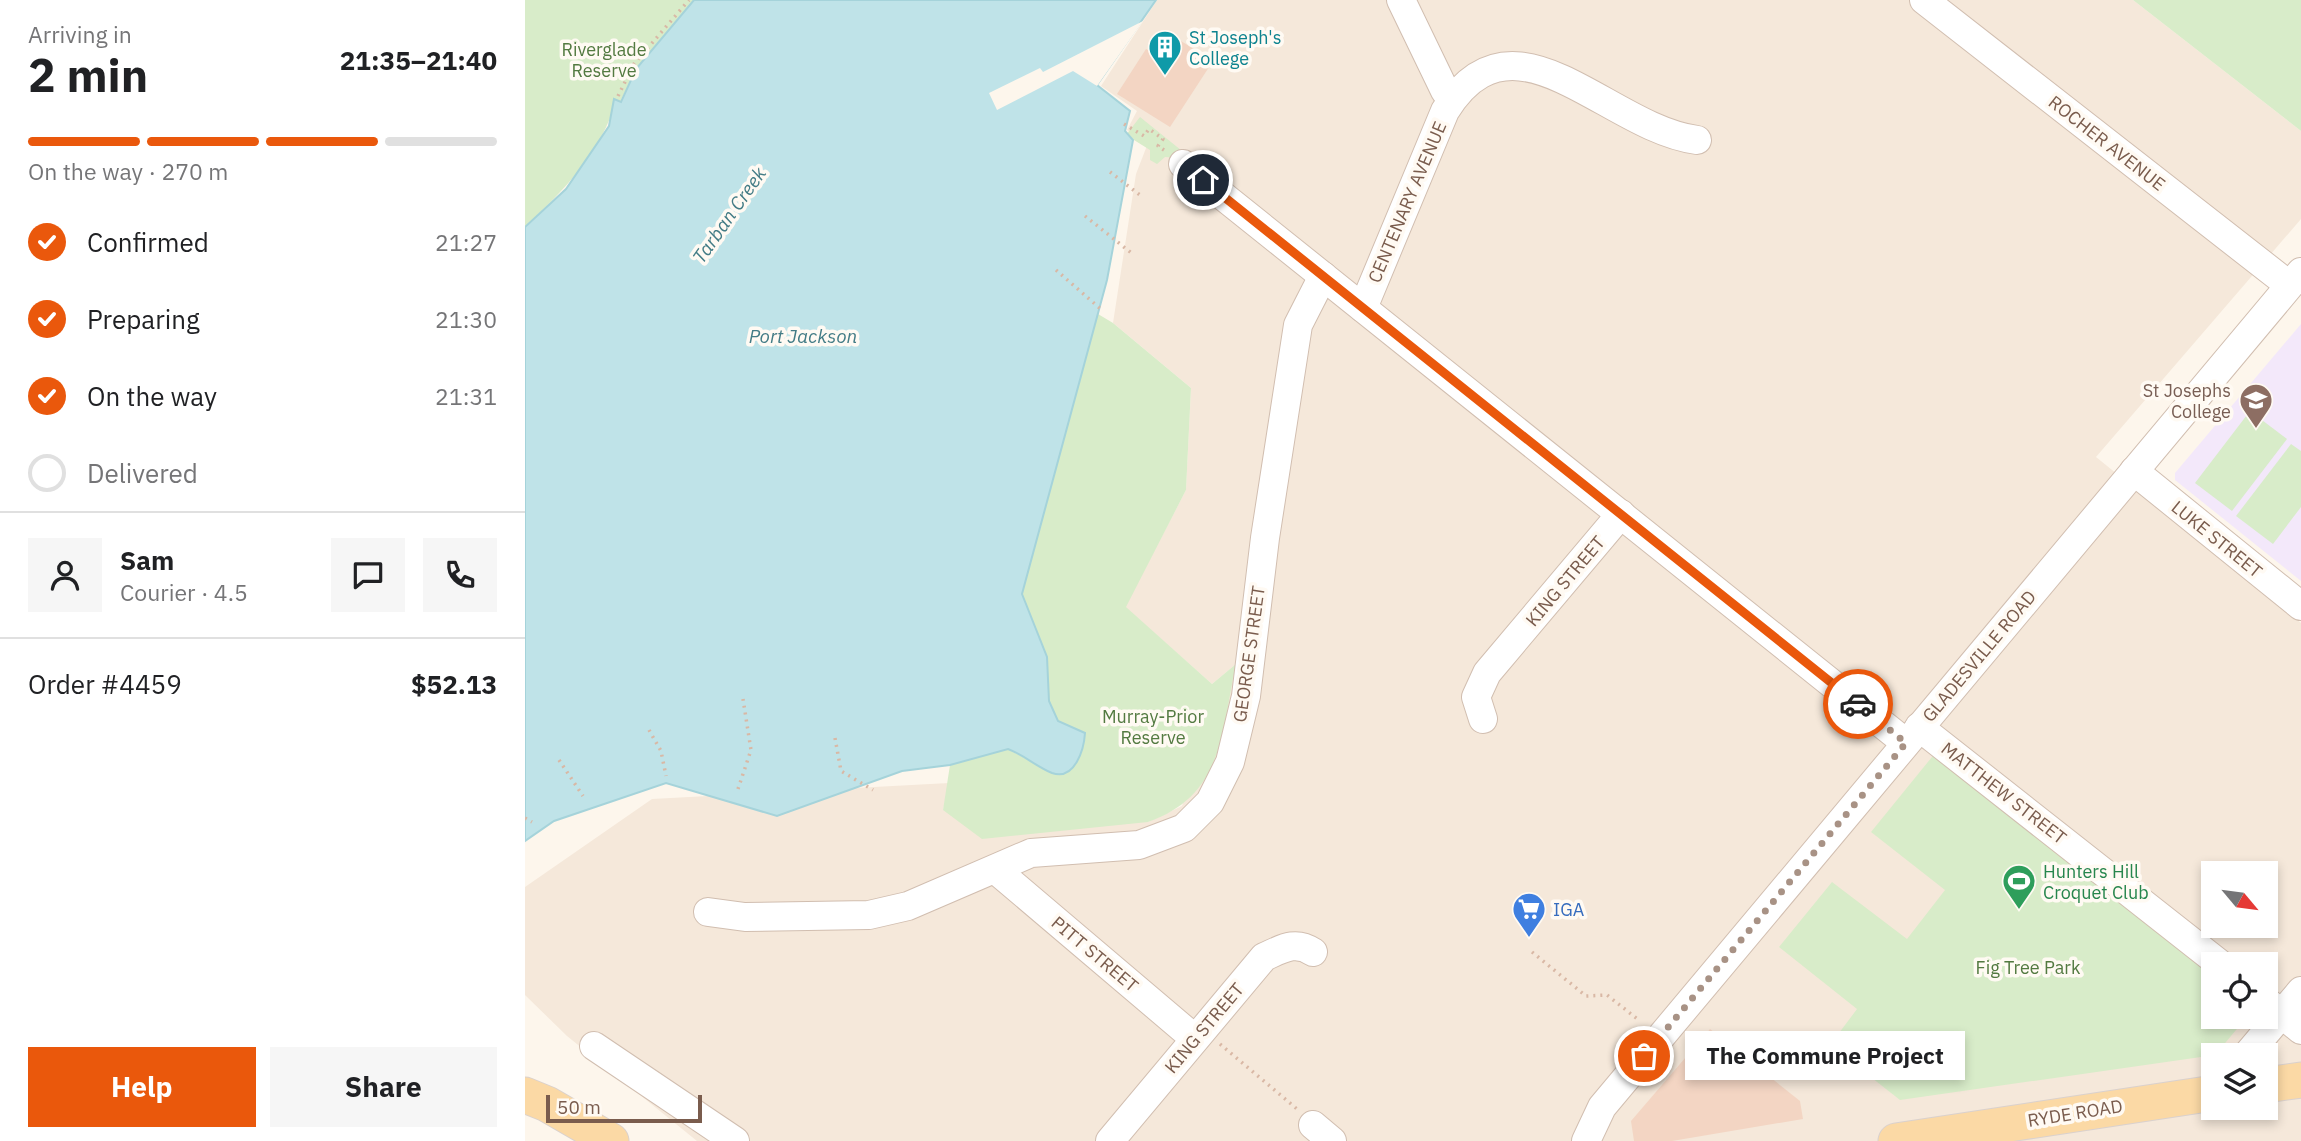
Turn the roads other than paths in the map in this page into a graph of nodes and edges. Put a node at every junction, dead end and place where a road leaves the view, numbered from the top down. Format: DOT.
graph roads {
  1 [pos="1401,0"];
  2 [pos="1924,0"];
  3 [pos="1449,94"];
  4 [pos="1697,140"];
  5 [pos="1183,164"];
  6 [pos="1323,276"];
  7 [pos="2295,279"];
  8 [pos="1363,308"];
  9 [pos="2134,471"];
  10 [pos="1621,514"];
  11 [pos="2301,606"];
  12 [pos="1483,719"];
  13 [pos="1913,735"];
  14 [pos="996,870"];
  15 [pos="708,912"];
  16 [pos="1313,952"];
  17 [pos="2204,952"];
  18 [pos="2301,991"];
  19 [pos="2283,1015"];
  20 [pos="1207,1041"];
  21 [pos="2258,1043"];
  22 [pos="594,1046"];
  23 [pos="2301,1080"];
  24 [pos="2278,1083"];
  25 [pos="525,1095"];
  26 [pos="2201,1095"];
  27 [pos="525,1112"];
  28 [pos="572,1141"];
  29 [pos="611,1141"];
  30 [pos="735,1141"];
  31 [pos="1110,1141"];
  32 [pos="1586,1141"];
  33 [pos="1896,1141"];
  1 -- 3 [label="street"];
  2 -- 7 [label="street, ROCHER AVENUE"];
  3 -- 4 [label="street, CENTENARY AVENUE"];
  3 -- 8 [label="street, CENTENARY AVENUE"];
  5 -- 6 [label="street, MATTHEW STREET"];
  6 -- 8 [label="street, MATTHEW STREET"];
  6 -- 14 [label="street, GEORGE STREET"];
  7 -- 9 [label="street, GLADESVILLE ROAD"];
  8 -- 10 [label="street, MATTHEW STREET"];
  9 -- 11 [label="street, LUKE STREET"];
  9 -- 13 [label="street, GLADESVILLE ROAD"];
  10 -- 12 [label="street, KING STREET"];
  10 -- 13 [label="street, MATTHEW STREET"];
  13 -- 17 [label="street, MATTHEW STREET"];
  13 -- 32 [label="street, GLADESVILLE ROAD"];
  14 -- 15 [label="street, GEORGE STREET"];
  14 -- 20 [label="street, PITT STREET"];
  16 -- 20 [label="street, KING STREET"];
  18 -- 19 [label="street"];
  19 -- 21 [label="street"];
  20 -- 31 [label="street, KING STREET"];
  22 -- 30 [label="street"];
  23 -- 24 [label="main road"];
  25 -- 29 [label="main road"];
  26 -- 33 [label="main road, RYDE ROAD"];
  27 -- 28 [label="main road"];
}
